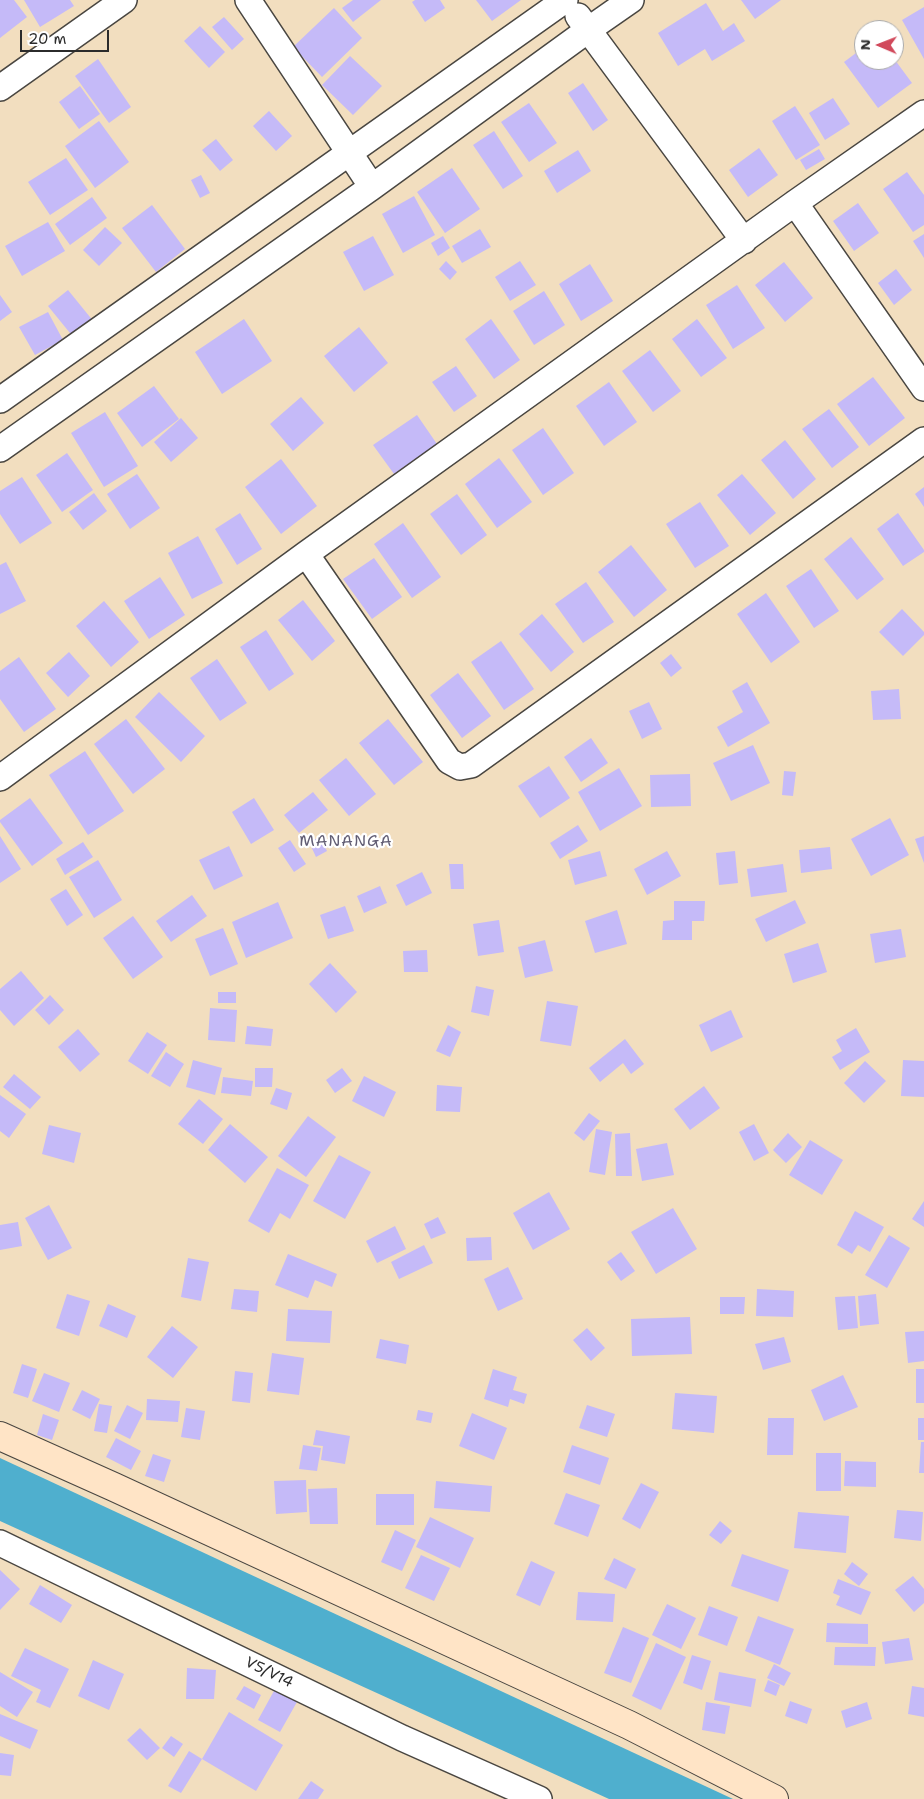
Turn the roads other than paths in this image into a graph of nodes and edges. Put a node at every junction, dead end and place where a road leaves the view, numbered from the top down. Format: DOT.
graph roads {
  1 [pos="124,0"];
  2 [pos="248,0"];
  3 [pos="566,0"];
  4 [pos="631,0"];
  5 [pos="588,30"];
  6 [pos="0,88"];
  7 [pos="924,113"];
  8 [pos="349,152"];
  9 [pos="372,187"];
  10 [pos="795,203"];
  11 [pos="744,241"];
  12 [pos="924,388"];
  13 [pos="0,400"];
  14 [pos="924,440"];
  15 [pos="0,449"];
  16 [pos="306,554"];
  17 [pos="0,778"];
  18 [pos="0,1436"];
  19 [pos="0,1543"];
  20 [pos="539,1799"];
  21 [pos="774,1799"];
  1 -- 6 [label="street"];
  2 -- 8 [label="street"];
  3 -- 5 [label="street"];
  3 -- 8 [label="street"];
  4 -- 5 [label="street"];
  5 -- 9 [label="street"];
  5 -- 11 [label="street"];
  7 -- 10 [label="street"];
  8 -- 9 [label="street"];
  8 -- 13 [label="street"];
  9 -- 15 [label="street"];
  10 -- 11 [label="street"];
  10 -- 12 [label="street"];
  11 -- 16 [label="street"];
  14 -- 16 [label="street"];
  16 -- 17 [label="street"];
  18 -- 21 [label="street"];
  19 -- 20 [label="street, V5/V14"];
}
